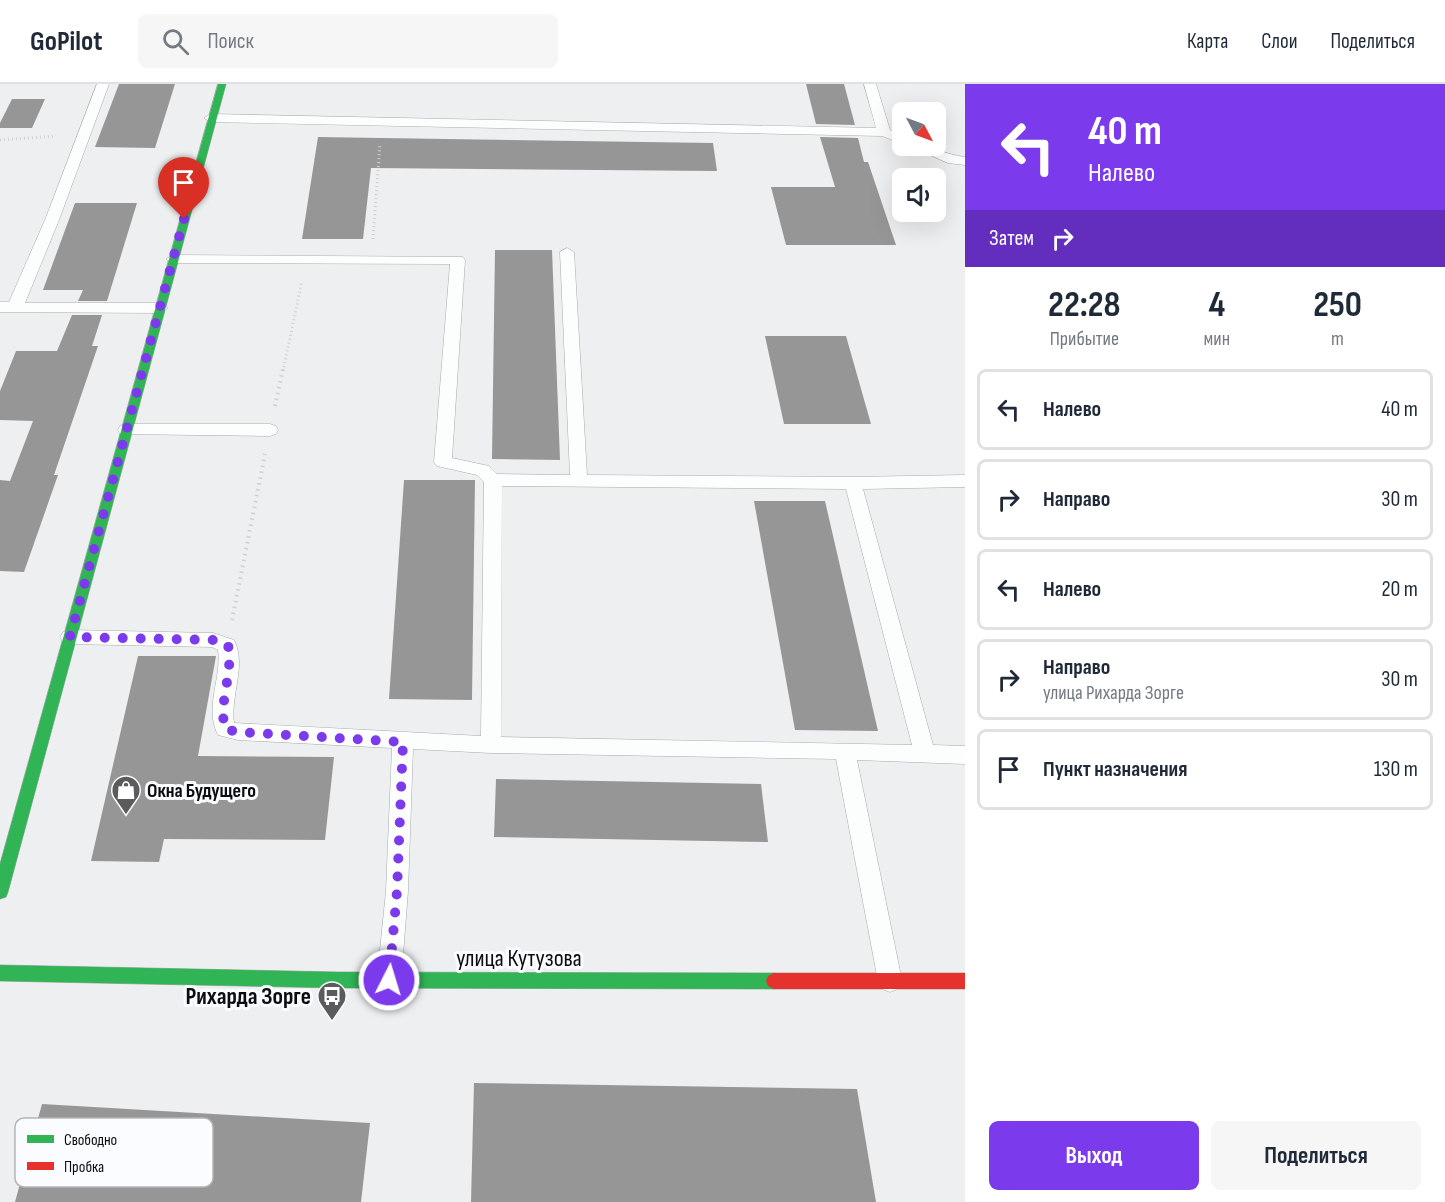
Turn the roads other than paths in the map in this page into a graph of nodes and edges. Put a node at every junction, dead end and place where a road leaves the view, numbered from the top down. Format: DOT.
graph roads {
  1 [pos="103,84"];
  2 [pos="222,84"];
  3 [pos="870,84"];
  4 [pos="211,118"];
  5 [pos="884,132"];
  6 [pos="892,135"];
  7 [pos="943,156"];
  8 [pos="965,161"];
  9 [pos="567,252"];
  10 [pos="173,259"];
  11 [pos="8,307"];
  12 [pos="160,308"];
  13 [pos="126,430"];
  14 [pos="270,430"];
  15 [pos="493,480"];
  16 [pos="579,481"];
  17 [pos="965,482"];
  18 [pos="853,483"];
  19 [pos="70,637"];
  20 [pos="403,742"];
  21 [pos="491,745"];
  22 [pos="845,751"];
  23 [pos="925,754"];
  24 [pos="965,755"];
  25 [pos="0,892"];
  26 [pos="0,973"];
  27 [pos="389,980"];
  28 [pos="890,981"];
  29 [pos="965,981"];
  1 -- 11 [label="lane"];
  2 -- 4 [label="street"];
  3 -- 5 [label="lane"];
  4 -- 5 [label="lane"];
  4 -- 10 [label="street"];
  5 -- 6 [label="lane"];
  7 -- 8 [label="lane"];
  9 -- 16 [label="lane"];
  10 -- 12 [label="street"];
  10 -- 15 [label="lane"];
  11 -- 12 [label="lane"];
  12 -- 13 [label="street"];
  13 -- 14 [label="lane"];
  13 -- 19 [label="street"];
  15 -- 16 [label="lane"];
  15 -- 21 [label="lane"];
  16 -- 18 [label="lane"];
  17 -- 18 [label="lane"];
  18 -- 23 [label="lane"];
  19 -- 20 [label="lane"];
  19 -- 25 [label="street"];
  20 -- 21 [label="lane"];
  20 -- 27 [label="lane"];
  21 -- 22 [label="lane"];
  22 -- 23 [label="lane"];
  22 -- 28 [label="lane"];
  23 -- 24 [label="lane"];
  26 -- 27 [label="street, улица Кутузова"];
  27 -- 28 [label="street, улица Кутузова"];
  28 -- 29 [label="street, улица Кутузова"];
}
